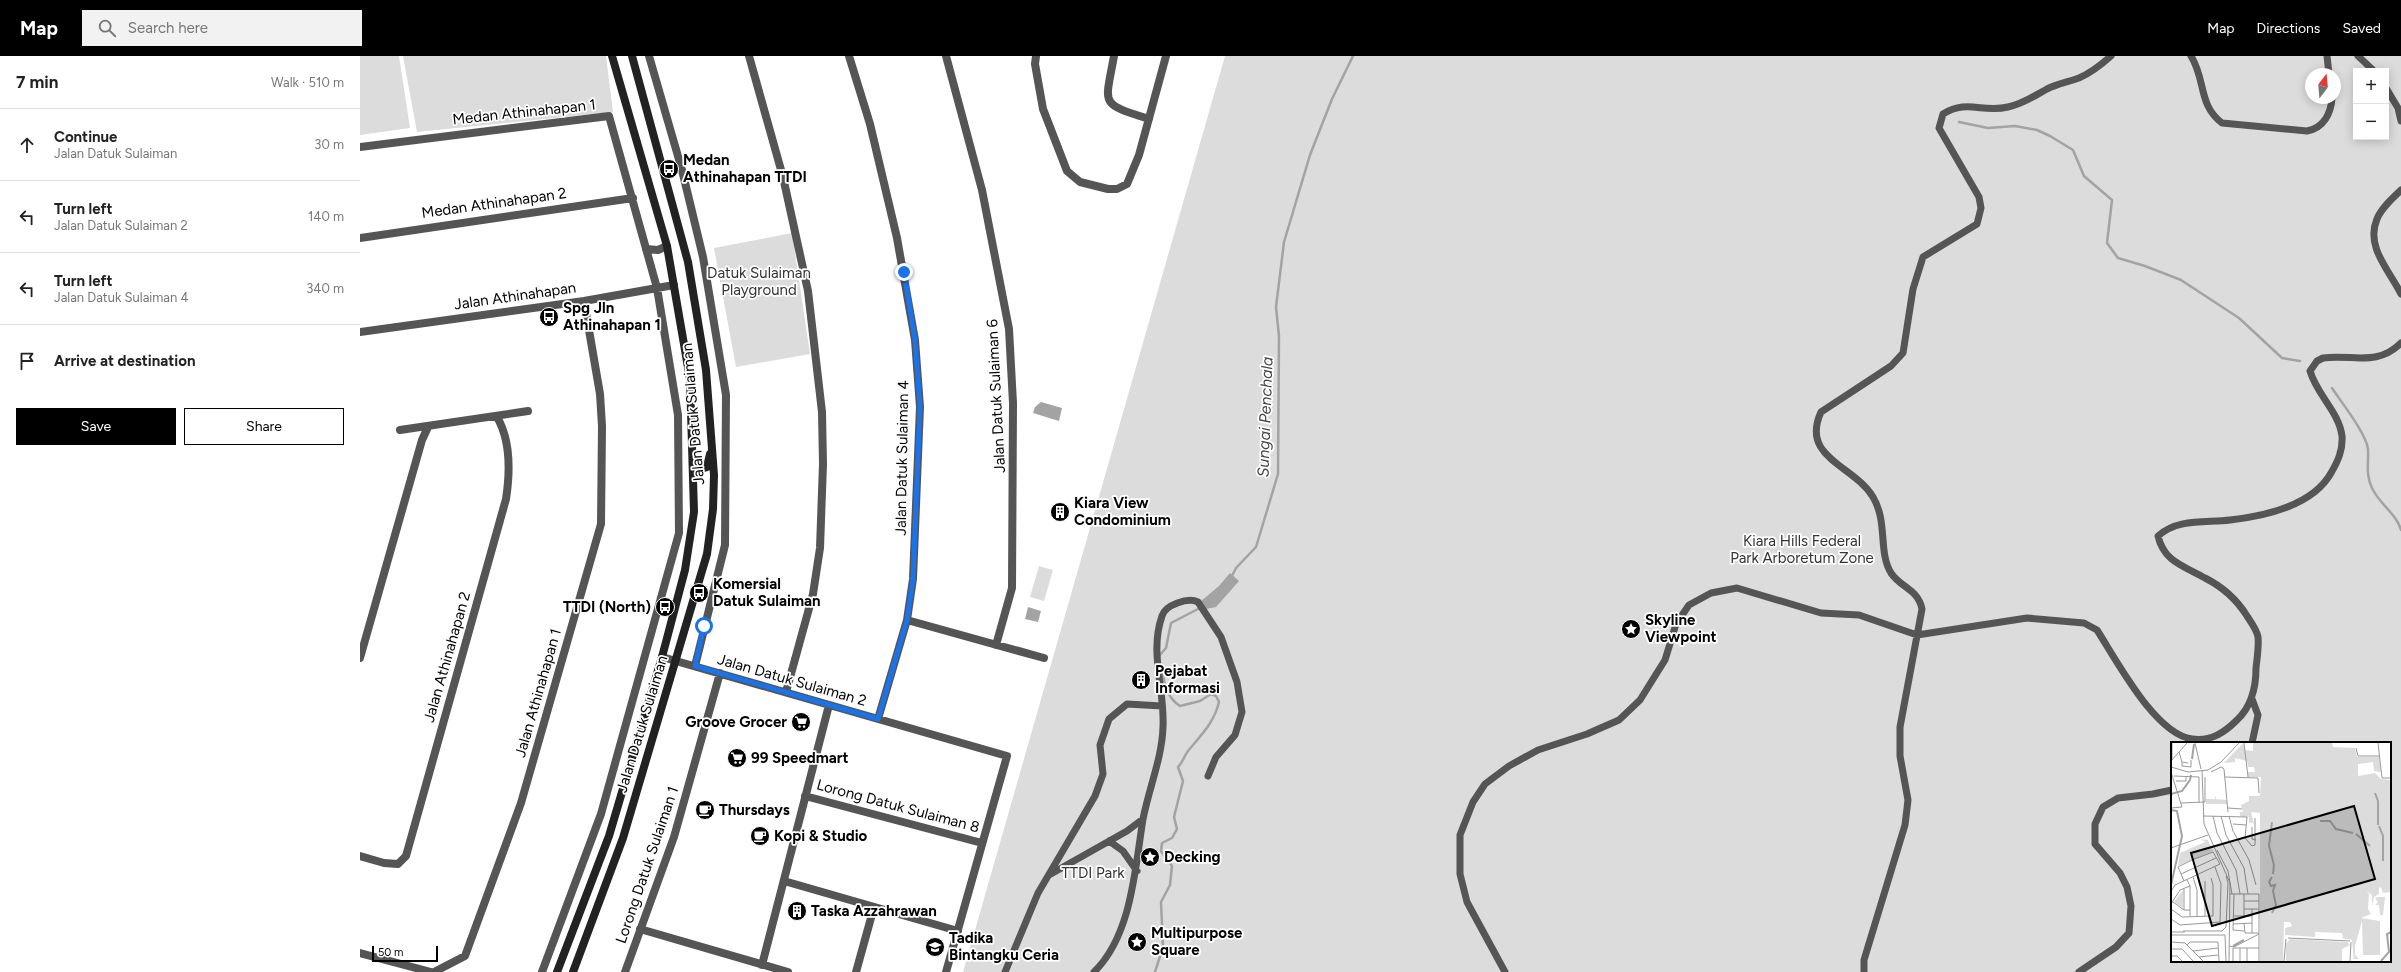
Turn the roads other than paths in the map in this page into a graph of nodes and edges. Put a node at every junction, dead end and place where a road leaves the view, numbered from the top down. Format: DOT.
graph roads {
  1 [pos="613,56"];
  2 [pos="632,56"];
  3 [pos="649,56"];
  4 [pos="749,56"];
  5 [pos="849,56"];
  6 [pos="946,56"];
  7 [pos="1036,56"];
  8 [pos="1114,56"];
  9 [pos="1166,56"];
  10 [pos="2111,56"];
  11 [pos="2191,56"];
  12 [pos="2327,56"];
  13 [pos="2358,56"];
  14 [pos="2328,68"];
  15 [pos="2371,68"];
  16 [pos="2389,93"];
  17 [pos="2331,104"];
  18 [pos="1149,119"];
  19 [pos="2401,121"];
  20 [pos="360,147"];
  21 [pos="2401,190"];
  22 [pos="633,198"];
  23 [pos="360,238"];
  24 [pos="667,246"];
  25 [pos="646,249"];
  26 [pos="674,285"];
  27 [pos="657,288"];
  28 [pos="2401,294"];
  29 [pos="584,300"];
  30 [pos="360,332"];
  31 [pos="2401,343"];
  32 [pos="528,411"];
  33 [pos="497,417"];
  34 [pos="428,427"];
  35 [pos="712,429"];
  36 [pos="400,430"];
  37 [pos="693,459"];
  38 [pos="907,620"];
  39 [pos="1917,635"];
  40 [pos="996,645"];
  41 [pos="662,657"];
  42 [pos="360,658"];
  43 [pos="1044,658"];
  44 [pos="676,661"];
  45 [pos="695,666"];
  46 [pos="720,673"];
  47 [pos="786,692"];
  48 [pos="2252,699"];
  49 [pos="829,705"];
  50 [pos="1162,706"];
  51 [pos="878,719"];
  52 [pos="2252,742"];
  53 [pos="1208,776"];
  54 [pos="2171,790"];
  55 [pos="806,796"];
  56 [pos="1144,819"];
  57 [pos="1110,841"];
  58 [pos="982,843"];
  59 [pos="360,856"];
  60 [pos="1137,871"];
  61 [pos="1048,876"];
  62 [pos="578,880"];
  63 [pos="784,881"];
  64 [pos="591,885"];
  65 [pos="874,907"];
  66 [pos="640,930"];
  67 [pos="958,931"];
  68 [pos="360,953"];
  69 [pos="762,965"];
  70 [pos="431,972"];
  71 [pos="434,972"];
  72 [pos="542,972"];
  73 [pos="557,972"];
  74 [pos="573,972"];
  75 [pos="625,972"];
  76 [pos="788,972"];
  77 [pos="856,972"];
  78 [pos="946,972"];
  79 [pos="1005,972"];
  80 [pos="1094,972"];
  81 [pos="1505,972"];
  82 [pos="1864,972"];
  83 [pos="2079,972"];
  1 -- 24 [label="main road, Jalan Datuk Sulaiman"];
  2 -- 35 [label="main road, Jalan Datuk Sulaiman"];
  3 -- 45 [label="street, Jalan Datuk Sulaiman"];
  4 -- 47 [label="street"];
  5 -- 38 [label="street, Jalan Datuk Sulaiman 4"];
  6 -- 40 [label="street, Jalan Datuk Sulaiman 6"];
  7 -- 18 [label="street"];
  8 -- 18 [label="street"];
  9 -- 18 [label="street"];
  10 -- 39 [label="street"];
  11 -- 17 [label="street"];
  12 -- 14 [label="street"];
  13 -- 15 [label="street"];
  16 -- 19 [label="street"];
  20 -- 22 [label="street, Medan Athinahapan 1"];
  21 -- 28 [label="street"];
  22 -- 23 [label="street, Medan Athinahapan 2"];
  22 -- 25 [label="street, Medan Athinahapan 1"];
  24 -- 25 [label="street"];
  24 -- 26 [label="main road, Jalan Datuk Sulaiman"];
  25 -- 27 [label="street, Medan Athinahapan 1"];
  26 -- 27 [label="street, Jalan Athinahapan"];
  26 -- 37 [label="main road, Jalan Datuk Sulaiman"];
  27 -- 29 [label="street, Jalan Athinahapan"];
  27 -- 62 [label="street, Jalan Datuk Sulaiman"];
  29 -- 30 [label="street, Jalan Athinahapan"];
  29 -- 71 [label="street, Jalan Athinahapan 1"];
  31 -- 48 [label="street"];
  32 -- 33 [label="street"];
  33 -- 34 [label="street"];
  33 -- 59 [label="street, Jalan Athinahapan 2"];
  34 -- 36 [label="street"];
  34 -- 42 [label="street"];
  35 -- 37 [label="main road"];
  35 -- 44 [label="main road, Jalan Datuk Sulaiman"];
  37 -- 41 [label="main road, Jalan Datuk Sulaiman"];
  38 -- 40 [label="street"];
  38 -- 51 [label="street, Jalan Datuk Sulaiman 4"];
  39 -- 48 [label="street"];
  39 -- 81 [label="street"];
  39 -- 82 [label="street"];
  40 -- 43 [label="street"];
  41 -- 44 [label="street, Jalan Datuk Sulaiman 2"];
  41 -- 64 [label="main road, Jalan Datuk Sulaiman"];
  44 -- 45 [label="street, Jalan Datuk Sulaiman 2"];
  44 -- 74 [label="main road, Jalan Datuk Sulaiman"];
  45 -- 46 [label="street, Jalan Datuk Sulaiman 2"];
  46 -- 47 [label="street, Jalan Datuk Sulaiman 2"];
  46 -- 66 [label="street, Lorong Datuk Sulaiman 1"];
  47 -- 49 [label="street, Jalan Datuk Sulaiman 2"];
  48 -- 52 [label="street"];
  49 -- 51 [label="street, Jalan Datuk Sulaiman 2"];
  49 -- 55 [label="street"];
  50 -- 53 [label="street"];
  50 -- 56 [label="street"];
  50 -- 61 [label="street"];
  51 -- 58 [label="street, Jalan Datuk Sulaiman 2"];
  54 -- 83 [label="street"];
  55 -- 58 [label="street, Lorong Datuk Sulaiman 8"];
  55 -- 63 [label="street"];
  56 -- 57 [label="street"];
  56 -- 60 [label="street"];
  57 -- 60 [label="street"];
  57 -- 61 [label="street"];
  58 -- 67 [label="street"];
  60 -- 80 [label="street"];
  61 -- 79 [label="street"];
  62 -- 64 [label="street"];
  62 -- 72 [label="street, Jalan Datuk Sulaiman"];
  63 -- 65 [label="street"];
  63 -- 69 [label="street"];
  64 -- 73 [label="main road, Jalan Datuk Sulaiman"];
  65 -- 67 [label="street"];
  65 -- 77 [label="street"];
  66 -- 69 [label="street"];
  66 -- 75 [label="street, Lorong Datuk Sulaiman 1"];
  67 -- 78 [label="street"];
  68 -- 70 [label="street"];
  69 -- 76 [label="street"];
}
